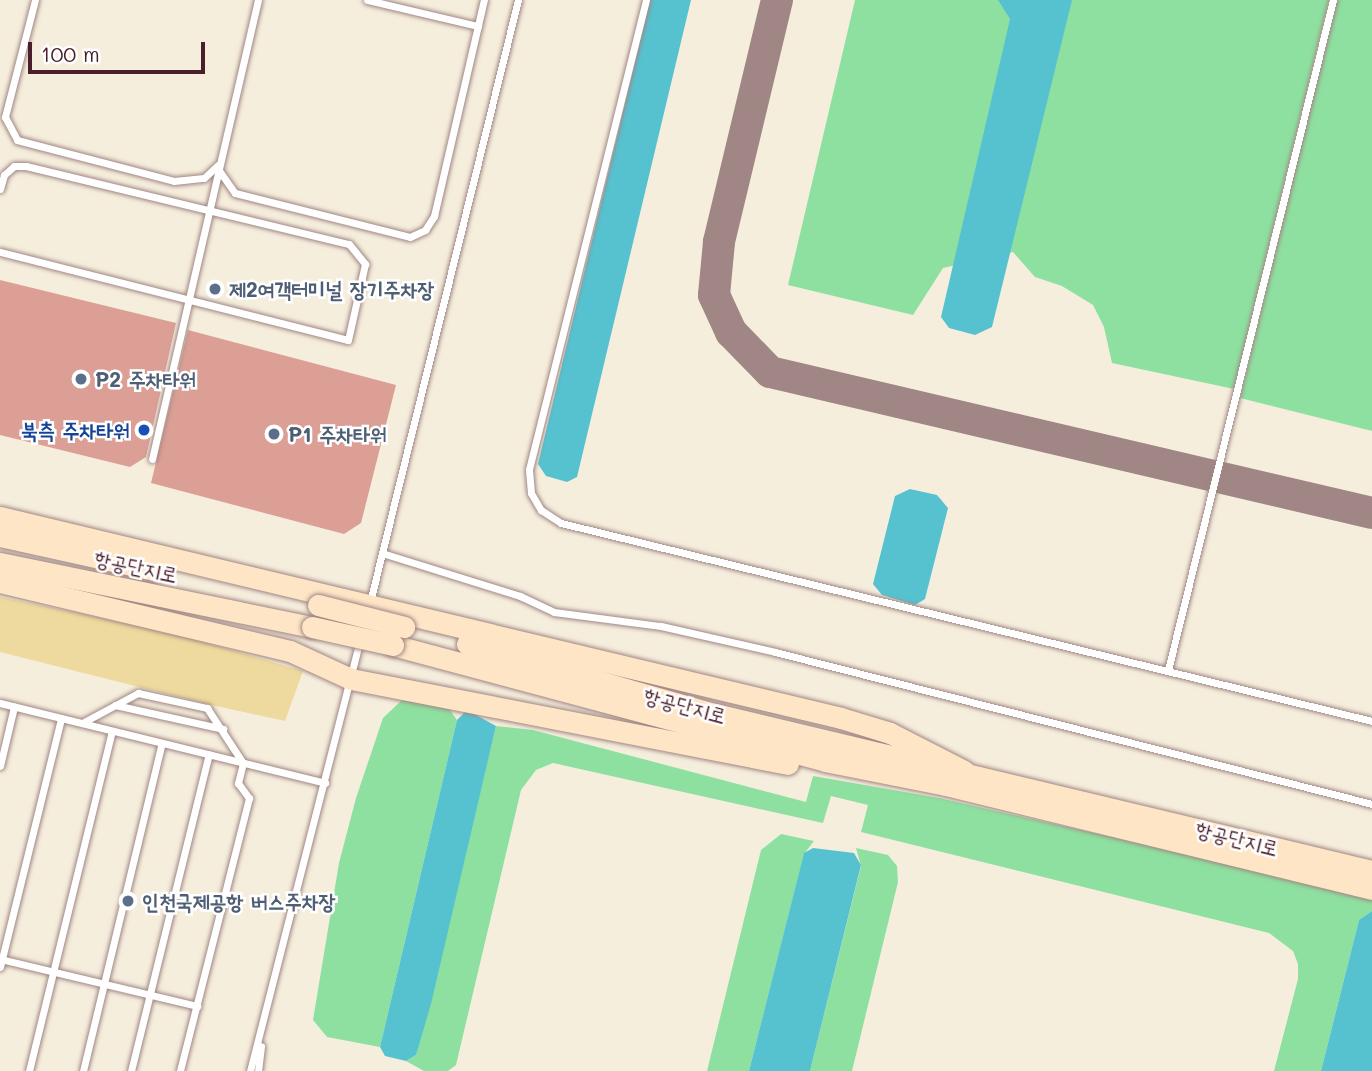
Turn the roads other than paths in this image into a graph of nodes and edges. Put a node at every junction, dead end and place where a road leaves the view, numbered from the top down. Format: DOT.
graph roads {
  1 [pos="35,0"];
  2 [pos="258,0"];
  3 [pos="367,0"];
  4 [pos="484,0"];
  5 [pos="518,0"];
  6 [pos="646,0"];
  7 [pos="1333,0"];
  8 [pos="478,26"];
  9 [pos="218,164"];
  10 [pos="0,189"];
  11 [pos="208,210"];
  12 [pos="0,252"];
  13 [pos="187,300"];
  14 [pos="152,459"];
  15 [pos="0,517"];
  16 [pos="0,536"];
  17 [pos="382,553"];
  18 [pos="0,563"];
  19 [pos="0,582"];
  20 [pos="368,608"];
  21 [pos="1168,670"];
  22 [pos="351,678"];
  23 [pos="0,703"];
  24 [pos="114,704"];
  25 [pos="14,707"];
  26 [pos="61,718"];
  27 [pos="1372,721"];
  28 [pos="82,723"];
  29 [pos="223,729"];
  30 [pos="112,731"];
  31 [pos="162,743"];
  32 [pos="209,754"];
  33 [pos="825,758"];
  34 [pos="243,763"];
  35 [pos="0,766"];
  36 [pos="885,771"];
  37 [pos="964,771"];
  38 [pos="325,783"];
  39 [pos="1372,804"];
  40 [pos="1372,871"];
  41 [pos="1372,889"];
  42 [pos="1,962"];
  43 [pos="53,972"];
  44 [pos="104,984"];
  45 [pos="150,995"];
  46 [pos="197,1006"];
  47 [pos="263,1028"];
  48 [pos="29,1071"];
  49 [pos="83,1071"];
  50 [pos="131,1071"];
  51 [pos="180,1071"];
  52 [pos="250,1071"];
  53 [pos="258,1071"];
  1 -- 9 [label="lane"];
  2 -- 9 [label="lane"];
  3 -- 8 [label="lane"];
  4 -- 8 [label="lane"];
  5 -- 17 [label="lane"];
  6 -- 21 [label="lane"];
  7 -- 21 [label="lane"];
  8 -- 9 [label="lane"];
  9 -- 11 [label="lane"];
  10 -- 11 [label="lane"];
  11 -- 13 [label="lane"];
  11 -- 13 [label="lane"];
  12 -- 13 [label="lane"];
  13 -- 14 [label="lane"];
  15 -- 20 [label="street"];
  16 -- 33 [label="street, 항공단지로, bridge"];
  17 -- 20 [label="lane"];
  17 -- 39 [label="lane"];
  18 -- 33 [label="street, 항공단지로, bridge"];
  19 -- 22 [label="street"];
  20 -- 22 [label="lane"];
  20 -- 37 [label="street"];
  21 -- 27 [label="lane"];
  22 -- 33 [label="street"];
  22 -- 38 [label="lane"];
  23 -- 25 [label="lane"];
  24 -- 28 [label="lane"];
  24 -- 29 [label="lane"];
  24 -- 29 [label="lane"];
  25 -- 26 [label="lane"];
  25 -- 35 [label="lane"];
  26 -- 28 [label="lane"];
  26 -- 42 [label="lane"];
  28 -- 30 [label="lane"];
  29 -- 34 [label="lane"];
  30 -- 31 [label="lane"];
  30 -- 43 [label="lane"];
  31 -- 32 [label="lane"];
  31 -- 44 [label="lane"];
  32 -- 34 [label="lane"];
  32 -- 45 [label="lane"];
  33 -- 36 [label="street, 항공단지로"];
  33 -- 36 [label="street"];
  34 -- 38 [label="lane"];
  34 -- 46 [label="lane"];
  36 -- 37 [label="street, 항공단지로"];
  36 -- 41 [label="street, 항공단지로"];
  37 -- 40 [label="street, 항공단지로"];
  38 -- 47 [label="lane"];
  42 -- 43 [label="lane"];
  43 -- 44 [label="lane"];
  43 -- 48 [label="lane"];
  44 -- 45 [label="lane"];
  44 -- 49 [label="lane"];
  45 -- 46 [label="lane"];
  45 -- 50 [label="lane"];
  46 -- 51 [label="lane"];
  47 -- 52 [label="lane"];
  47 -- 53 [label="lane"];
}
